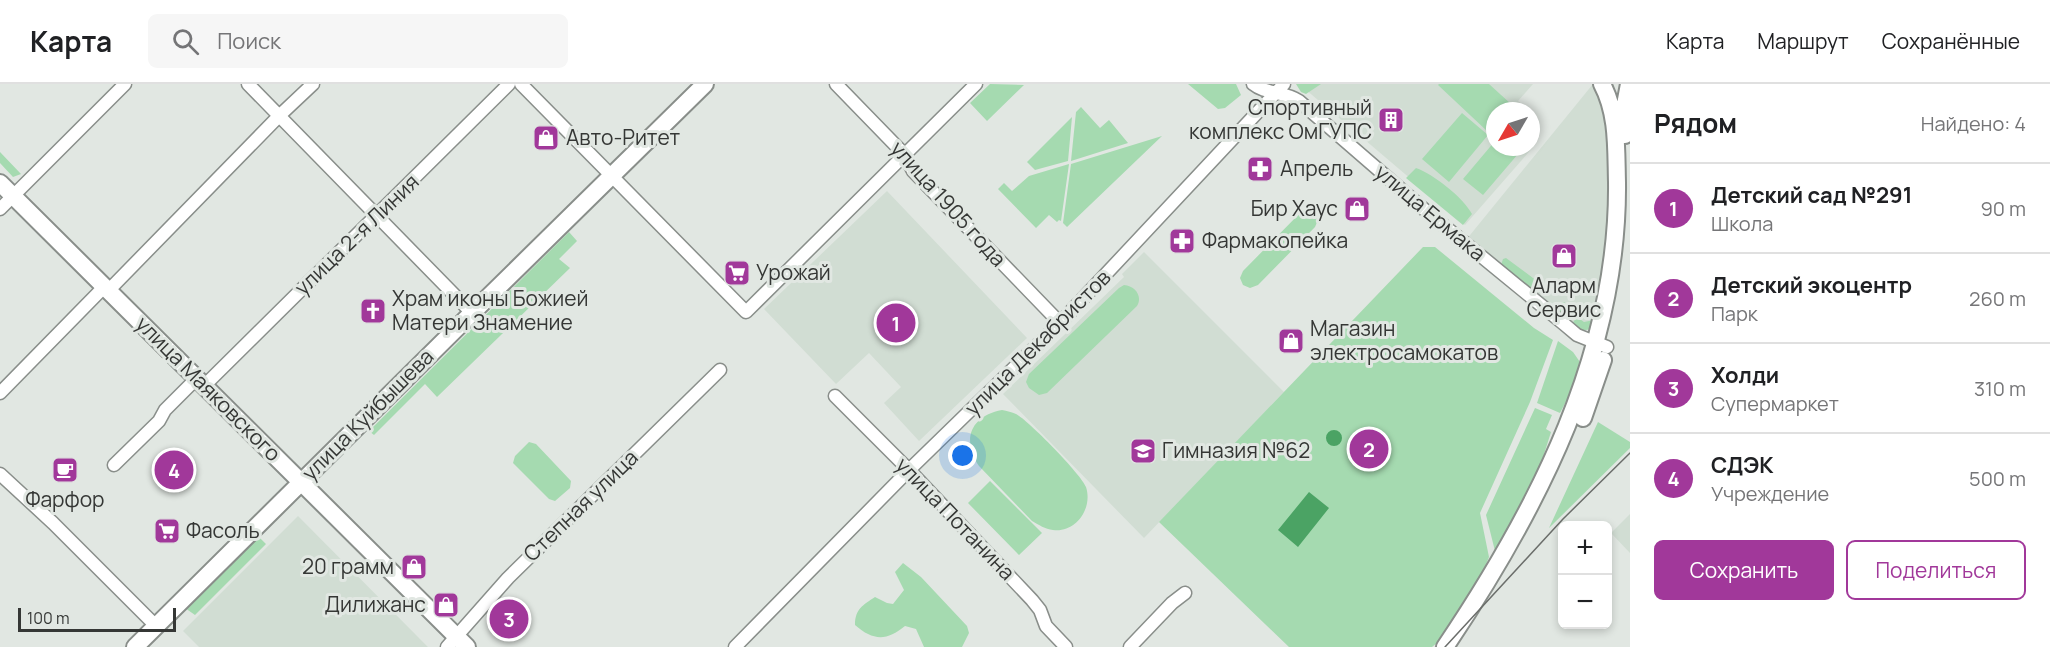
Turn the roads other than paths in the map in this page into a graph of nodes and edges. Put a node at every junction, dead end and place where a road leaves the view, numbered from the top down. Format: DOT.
graph roads {
  1 [pos="125,84"];
  2 [pos="248,84"];
  3 [pos="313,84"];
  4 [pos="509,84"];
  5 [pos="521,84"];
  6 [pos="705,84"];
  7 [pos="836,84"];
  8 [pos="976,84"];
  9 [pos="1253,84"];
  10 [pos="1602,84"];
  11 [pos="1629,84"];
  12 [pos="1280,88"];
  13 [pos="279,116"];
  14 [pos="904,153"];
  15 [pos="612,176"];
  16 [pos="0,183"];
  17 [pos="14,196"];
  18 [pos="0,209"];
  19 [pos="378,215"];
  20 [pos="106,289"];
  21 [pos="471,313"];
  22 [pos="1060,323"];
  23 [pos="1602,345"];
  24 [pos="720,370"];
  25 [pos="201,381"];
  26 [pos="0,393"];
  27 [pos="835,396"];
  28 [pos="114,465"];
  29 [pos="909,470"];
  30 [pos="0,474"];
  31 [pos="302,482"];
  32 [pos="1185,593"];
  33 [pos="156,626"];
  34 [pos="457,644"];
  35 [pos="135,647"];
  36 [pos="735,647"];
  37 [pos="1066,647"];
  38 [pos="1130,647"];
  39 [pos="1444,647"];
  40 [pos="1457,647"];
  1 -- 17 [label="street"];
  2 -- 13 [label="street"];
  3 -- 13 [label="street"];
  4 -- 19 [label="street, улица 2-я Линия"];
  5 -- 15 [label="street"];
  6 -- 15 [label="main road, улица Куйбышева"];
  7 -- 14 [label="street, улица 1905 года"];
  8 -- 14 [label="street"];
  9 -- 12 [label="street, улица Ермака"];
  10 -- 23 [label="main road"];
  11 -- 23 [label="main road"];
  12 -- 22 [label="street, улица Декабристов"];
  12 -- 23 [label="street, улица Ермака"];
  13 -- 19 [label="street"];
  13 -- 20 [label="street"];
  14 -- 15 [label="street"];
  14 -- 22 [label="street, улица 1905 года"];
  15 -- 21 [label="main road, улица Куйбышева"];
  16 -- 17 [label="main road, улица Маяковского"];
  17 -- 18 [label="street"];
  17 -- 20 [label="main road, улица Маяковского"];
  19 -- 21 [label="street"];
  19 -- 25 [label="street, улица 2-я Линия"];
  20 -- 25 [label="main road, улица Маяковского"];
  20 -- 26 [label="street"];
  21 -- 31 [label="main road, улица Куйбышева"];
  22 -- 29 [label="street, улица Декабристов"];
  23 -- 39 [label="main road"];
  23 -- 40 [label="main road"];
  24 -- 34 [label="street, Степная улица"];
  25 -- 28 [label="street, улица 2-я Линия"];
  25 -- 31 [label="main road, улица Маяковского"];
  27 -- 29 [label="street, улица Потанина"];
  29 -- 36 [label="street, улица Декабристов"];
  29 -- 37 [label="street, улица Потанина"];
  30 -- 33 [label="street"];
  31 -- 33 [label="main road, улица Куйбышева"];
  31 -- 34 [label="main road, улица Маяковского"];
  32 -- 38 [label="street"];
  33 -- 35 [label="main road, улица Куйбышева"];
}
